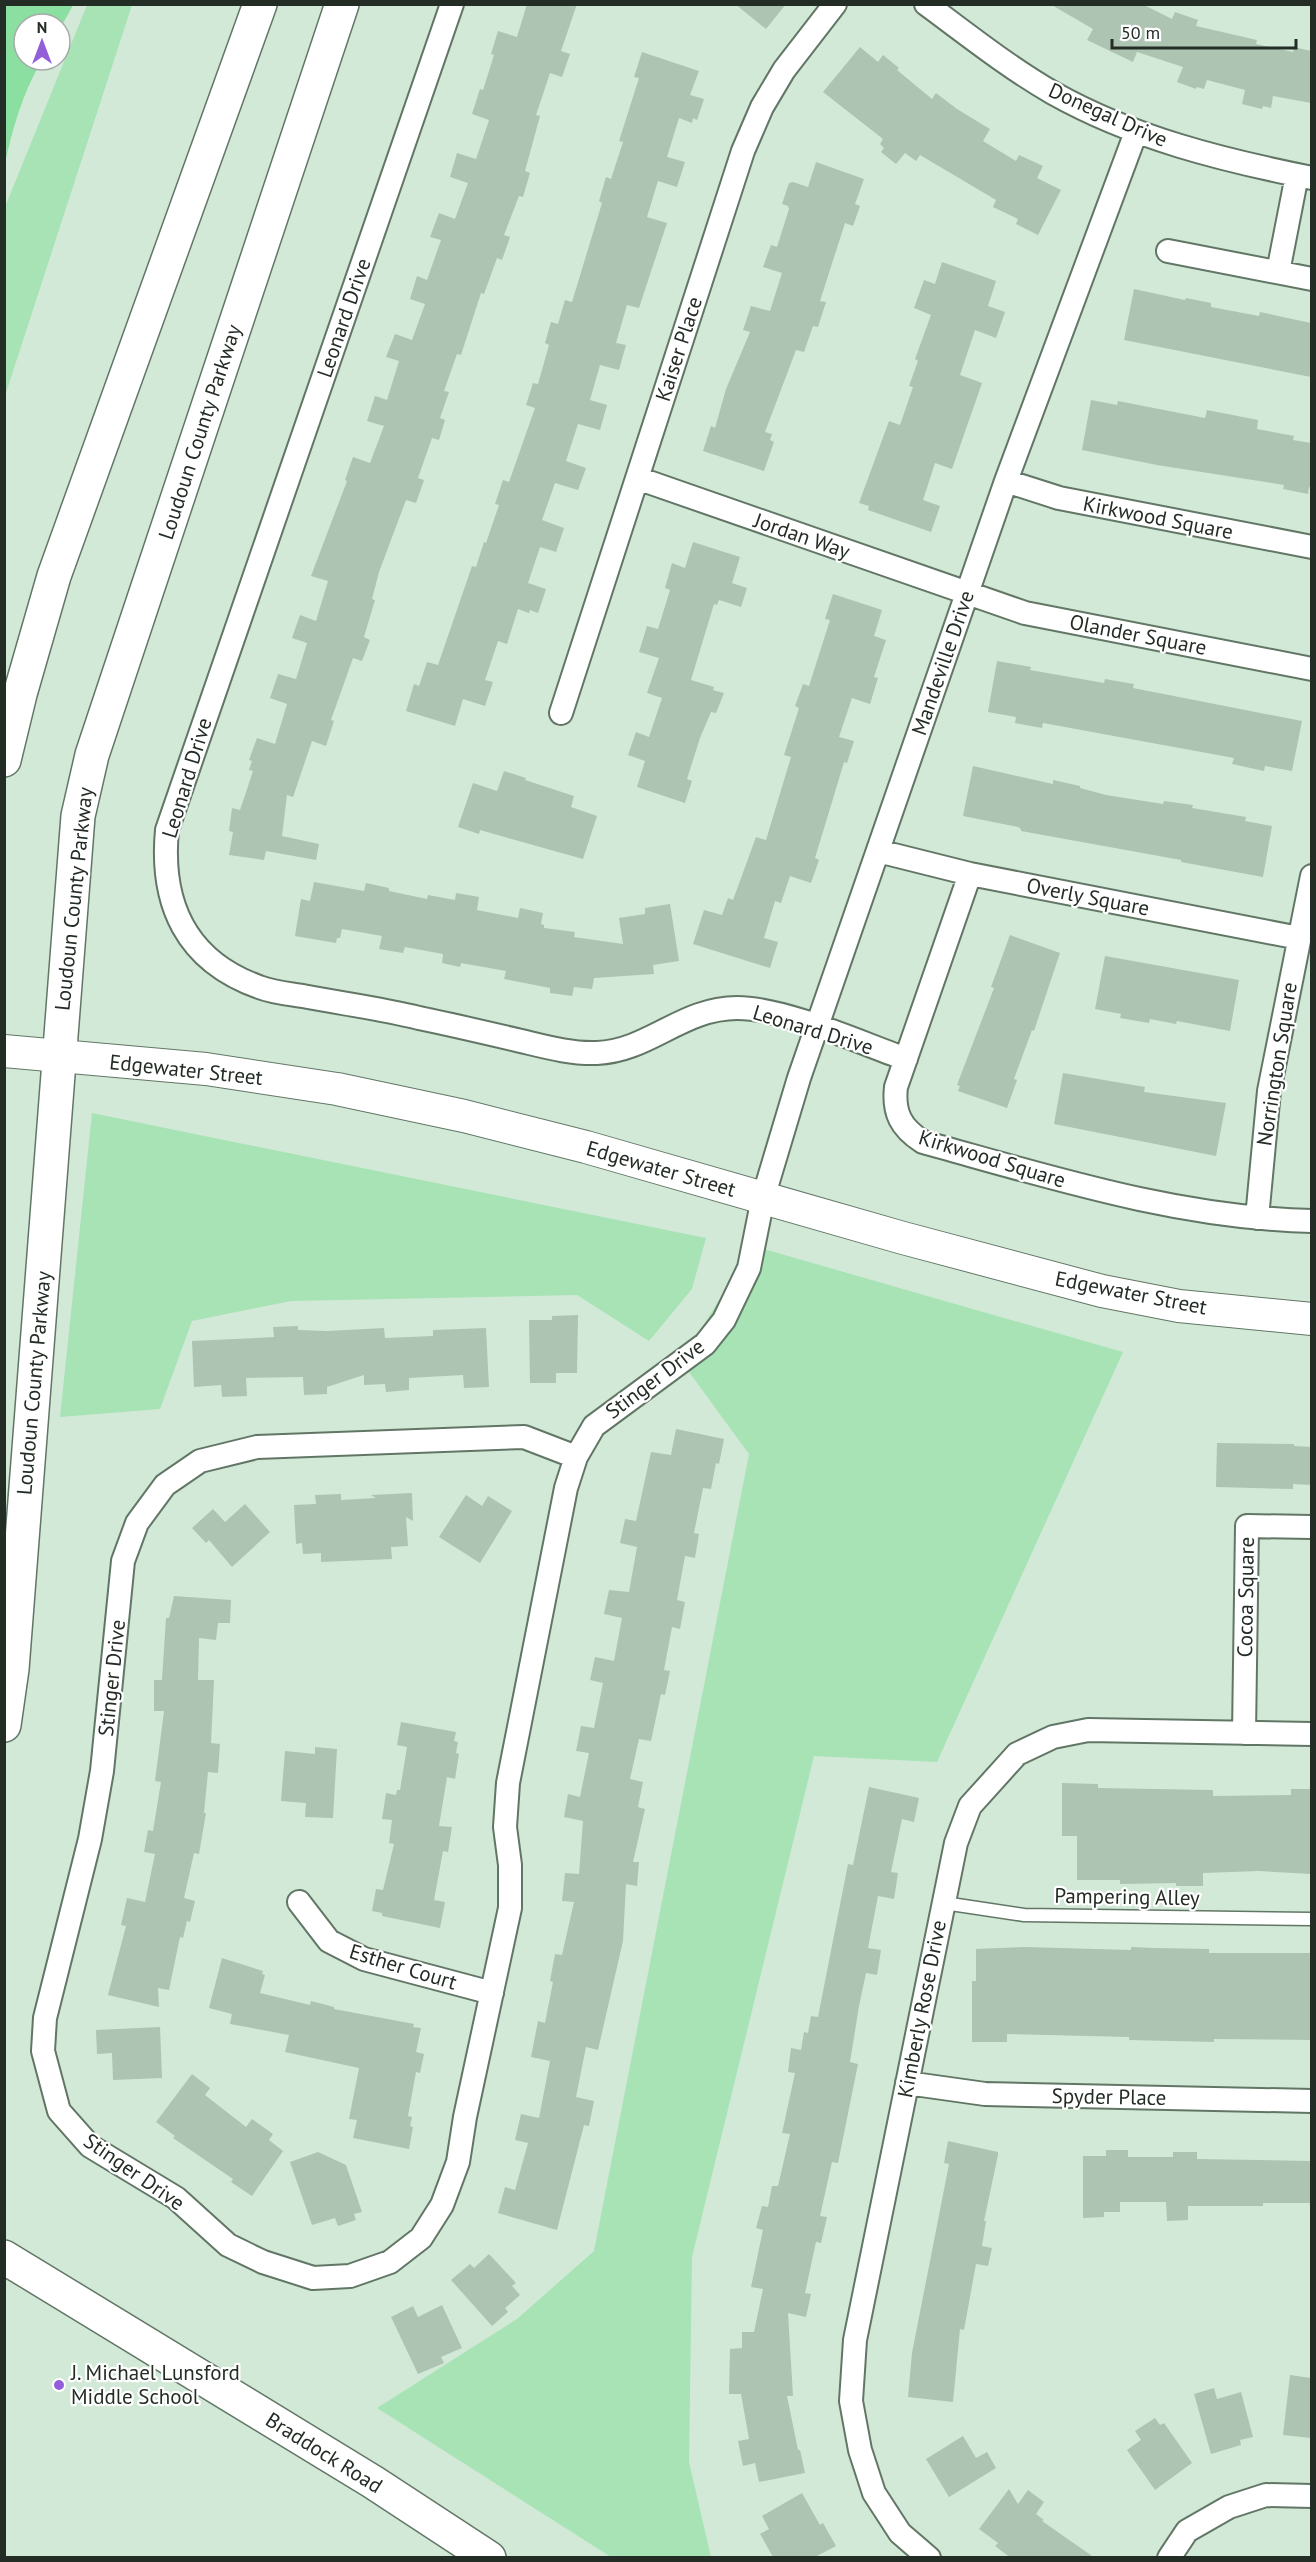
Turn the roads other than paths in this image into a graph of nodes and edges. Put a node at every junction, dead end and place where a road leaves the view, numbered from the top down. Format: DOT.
graph roads {
  1 [pos="260,4"];
  2 [pos="342,4"];
  3 [pos="452,4"];
  4 [pos="835,4"];
  5 [pos="926,4"];
  6 [pos="1136,132"];
  7 [pos="1304,176"];
  8 [pos="1168,251"];
  9 [pos="1278,272"];
  10 [pos="1311,279"];
  11 [pos="637,478"];
  12 [pos="1006,481"];
  13 [pos="1311,547"];
  14 [pos="967,594"];
  15 [pos="1311,669"];
  16 [pos="561,713"];
  17 [pos="4,760"];
  18 [pos="878,851"];
  19 [pos="970,874"];
  20 [pos="1311,876"];
  21 [pos="1299,938"];
  22 [pos="817,1027"];
  23 [pos="4,1051"];
  24 [pos="59,1056"];
  25 [pos="906,1059"];
  26 [pos="764,1198"];
  27 [pos="1257,1218"];
  28 [pos="1311,1221"];
  29 [pos="1311,1319"];
  30 [pos="576,1457"];
  31 [pos="1311,1527"];
  32 [pos="4,1725"];
  33 [pos="1244,1732"];
  34 [pos="1311,1734"];
  35 [pos="299,1902"];
  36 [pos="944,1903"];
  37 [pos="1311,1919"];
  38 [pos="492,1993"];
  39 [pos="907,2083"];
  40 [pos="1311,2101"];
  41 [pos="4,2257"];
  42 [pos="1311,2496"];
  43 [pos="489,2558"];
  44 [pos="929,2558"];
  45 [pos="1169,2558"];
  1 -- 17 [label="main road"];
  2 -- 24 [label="main road, Loudoun County Parkway"];
  3 -- 22 [label="street, Leonard Drive"];
  4 -- 11 [label="street, Kaiser Place"];
  5 -- 6 [label="street, Donegal Drive"];
  6 -- 7 [label="street, Donegal Drive"];
  6 -- 12 [label="street, Mandeville Drive"];
  7 -- 9 [label="street"];
  8 -- 9 [label="street"];
  9 -- 10 [label="street"];
  11 -- 14 [label="street, Jordan Way"];
  11 -- 16 [label="street, Kaiser Place"];
  12 -- 13 [label="street, Kirkwood Square"];
  12 -- 14 [label="street, Mandeville Drive"];
  14 -- 15 [label="street, Olander Square"];
  14 -- 18 [label="street, Mandeville Drive"];
  18 -- 19 [label="street, Overly Square"];
  18 -- 22 [label="street, Mandeville Drive"];
  19 -- 21 [label="street, Overly Square"];
  19 -- 25 [label="street, Kirkwood Square"];
  20 -- 21 [label="street, Norrington Square"];
  21 -- 27 [label="street, Norrington Square"];
  22 -- 25 [label="street, Leonard Drive"];
  22 -- 26 [label="street, Mandeville Drive"];
  23 -- 24 [label="street, Edgewater Street"];
  24 -- 26 [label="street, Edgewater Street"];
  24 -- 32 [label="main road, Loudoun County Parkway"];
  25 -- 27 [label="street, Kirkwood Square"];
  26 -- 29 [label="street, Edgewater Street"];
  26 -- 30 [label="street, Stinger Drive"];
  27 -- 28 [label="street, Kirkwood Square"];
  30 -- 38 [label="street, Stinger Drive"];
  30 -- 38 [label="street, Stinger Drive"];
  31 -- 33 [label="street, Cocoa Square"];
  33 -- 34 [label="street, Kimberly Rose Drive"];
  33 -- 36 [label="street, Kimberly Rose Drive"];
  35 -- 38 [label="street, Esther Court"];
  36 -- 37 [label="lane, Pampering Alley"];
  36 -- 39 [label="street, Kimberly Rose Drive"];
  39 -- 40 [label="street, Spyder Place"];
  39 -- 44 [label="street, Kimberly Rose Drive"];
  41 -- 43 [label="main road, Braddock Road"];
  42 -- 45 [label="street"];
}
